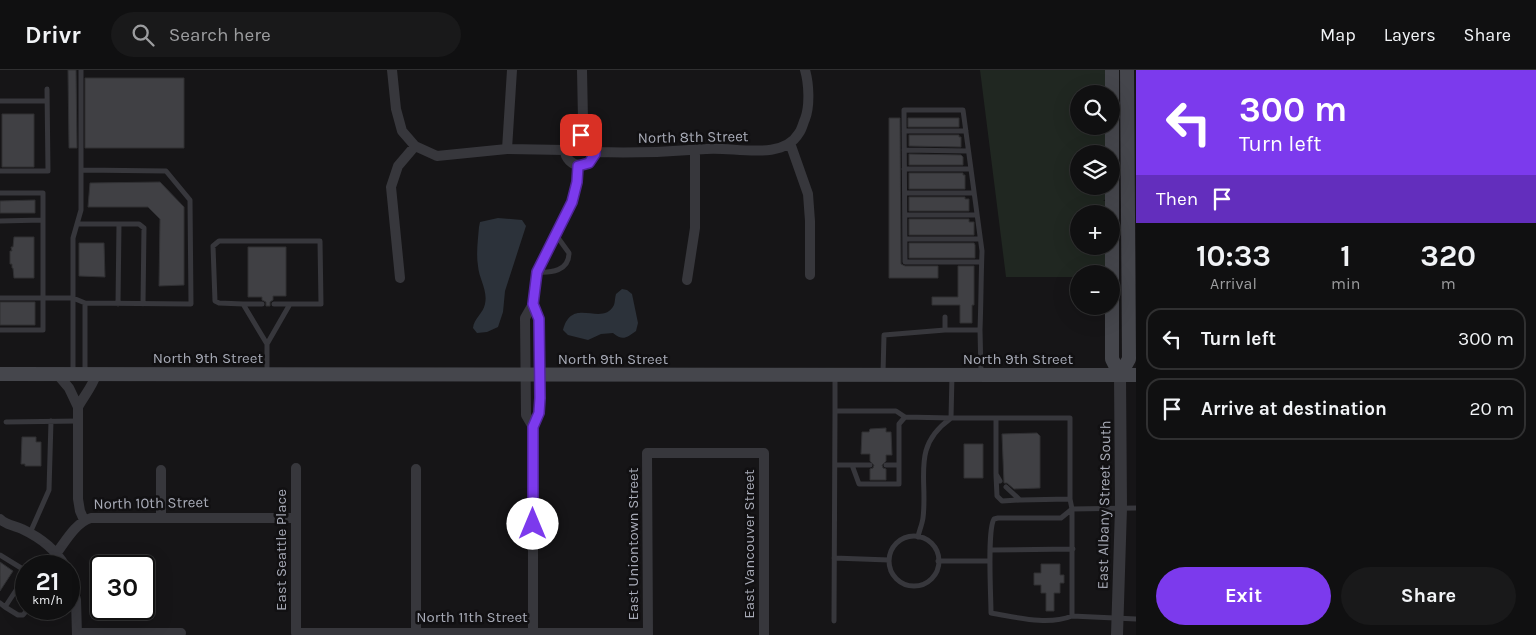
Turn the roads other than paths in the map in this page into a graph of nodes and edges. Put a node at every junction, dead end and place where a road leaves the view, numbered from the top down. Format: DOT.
graph roads {
  1 [pos="81,70"];
  2 [pos="392,70"];
  3 [pos="512,70"];
  4 [pos="582,70"];
  5 [pos="805,70"];
  6 [pos="1112,70"];
  7 [pos="1128,70"];
  8 [pos="48,89"];
  9 [pos="0,101"];
  10 [pos="47,101"];
  11 [pos="904,131"];
  12 [pos="966,131"];
  13 [pos="581,135"];
  14 [pos="790,143"];
  15 [pos="415,146"];
  16 [pos="507,149"];
  17 [pos="565,150"];
  18 [pos="904,150"];
  19 [pos="695,151"];
  20 [pos="968,151"];
  21 [pos="596,152"];
  22 [pos="578,166"];
  23 [pos="904,169"];
  24 [pos="82,170"];
  25 [pos="971,170"];
  26 [pos="0,171"];
  27 [pos="0,193"];
  28 [pos="905,193"];
  29 [pos="974,193"];
  30 [pos="905,215"];
  31 [pos="977,216"];
  32 [pos="43,220"];
  33 [pos="0,221"];
  34 [pos="78,224"];
  35 [pos="119,224"];
  36 [pos="556,235"];
  37 [pos="980,239"];
  38 [pos="905,240"];
  39 [pos="1112,256"];
  40 [pos="1132,260"];
  41 [pos="982,262"];
  42 [pos="537,272"];
  43 [pos="810,275"];
  44 [pos="400,278"];
  45 [pos="687,280"];
  46 [pos="44,297"];
  47 [pos="0,298"];
  48 [pos="73,298"];
  49 [pos="85,303"];
  50 [pos="118,304"];
  51 [pos="143,304"];
  52 [pos="243,304"];
  53 [pos="262,304"];
  54 [pos="274,304"];
  55 [pos="290,304"];
  56 [pos="533,304"];
  57 [pos="945,317"];
  58 [pos="0,330"];
  59 [pos="945,330"];
  60 [pos="980,330"];
  61 [pos="267,344"];
  62 [pos="0,374"];
  63 [pos="58,375"];
  64 [pos="85,375"];
  65 [pos="267,375"];
  66 [pos="525,375"];
  67 [pos="540,375"];
  68 [pos="835,375"];
  69 [pos="883,375"];
  70 [pos="952,375"];
  71 [pos="981,375"];
  72 [pos="1120,375"];
  73 [pos="1136,375"];
  74 [pos="78,408"];
  75 [pos="835,411"];
  76 [pos="905,417"];
  77 [pos="951,418"];
  78 [pos="996,418"];
  79 [pos="78,421"];
  80 [pos="6,422"];
  81 [pos="51,422"];
  82 [pos="533,427"];
  83 [pos="764,453"];
  84 [pos="835,465"];
  85 [pos="852,465"];
  86 [pos="870,465"];
  87 [pos="886,465"];
  88 [pos="899,465"];
  89 [pos="296,468"];
  90 [pos="416,469"];
  91 [pos="161,470"];
  92 [pos="996,474"];
  93 [pos="1000,481"];
  94 [pos="1006,487"];
  95 [pos="1070,499"];
  96 [pos="1020,500"];
  97 [pos="1121,508"];
  98 [pos="1136,508"];
  99 [pos="1072,509"];
  100 [pos="161,518"];
  101 [pos="296,518"];
  102 [pos="84,520"];
  103 [pos="1,521"];
  104 [pos="30,533"];
  105 [pos="918,537"];
  106 [pos="1072,549"];
  107 [pos="991,550"];
  108 [pos="56,554"];
  109 [pos="0,555"];
  110 [pos="834,558"];
  111 [pos="890,560"];
  112 [pos="938,561"];
  113 [pos="990,561"];
  114 [pos="15,565"];
  115 [pos="15,588"];
  116 [pos="3,605"];
  117 [pos="15,613"];
  118 [pos="1072,616"];
  119 [pos="1118,618"];
  120 [pos="1136,618"];
  121 [pos="77,620"];
  122 [pos="834,621"];
  123 [pos="416,632"];
  124 [pos="533,632"];
  125 [pos="181,633"];
  126 [pos="296,633"];
  127 [pos="77,634"];
  128 [pos="648,634"];
  129 [pos="764,635"];
  130 [pos="1117,635"];
  1 -- 24 [label="lane"];
  2 -- 15 [label="street"];
  3 -- 16 [label="street"];
  4 -- 13 [label="street"];
  5 -- 14 [label="street"];
  6 -- 39 [label="main road, East Albany Street South"];
  7 -- 40 [label="main road, East Albany Street South"];
  8 -- 10 [label="lane"];
  9 -- 10 [label="lane"];
  10 -- 26 [label="lane"];
  11 -- 12 [label="lane"];
  11 -- 12 [label="lane"];
  11 -- 18 [label="lane"];
  12 -- 20 [label="lane"];
  13 -- 17 [label="street"];
  13 -- 21 [label="street"];
  14 -- 19 [label="street, North 8th Street"];
  14 -- 43 [label="street"];
  15 -- 16 [label="street"];
  15 -- 44 [label="street"];
  16 -- 17 [label="street"];
  17 -- 22 [label="street"];
  18 -- 20 [label="lane"];
  18 -- 23 [label="lane"];
  19 -- 21 [label="street, North 8th Street"];
  19 -- 45 [label="street"];
  20 -- 25 [label="lane"];
  21 -- 22 [label="street"];
  22 -- 36 [label="street"];
  23 -- 25 [label="lane"];
  23 -- 28 [label="lane"];
  24 -- 34 [label="lane"];
  24 -- 51 [label="lane"];
  25 -- 29 [label="lane"];
  27 -- 32 [label="lane"];
  28 -- 29 [label="lane"];
  28 -- 30 [label="lane"];
  29 -- 31 [label="lane"];
  30 -- 31 [label="lane"];
  30 -- 38 [label="lane"];
  31 -- 37 [label="lane"];
  32 -- 33 [label="lane"];
  32 -- 46 [label="lane"];
  34 -- 35 [label="lane"];
  34 -- 48 [label="lane"];
  35 -- 50 [label="lane"];
  35 -- 51 [label="lane"];
  36 -- 42 [label="street"];
  36 -- 42 [label="lane"];
  37 -- 38 [label="lane"];
  37 -- 41 [label="lane"];
  38 -- 41 [label="lane"];
  39 -- 40 [label="main road"];
  39 -- 72 [label="main road, East Albany Street South"];
  40 -- 72 [label="main road, East Albany Street South"];
  41 -- 60 [label="lane"];
  42 -- 56 [label="street"];
  46 -- 47 [label="lane"];
  46 -- 48 [label="lane"];
  46 -- 58 [label="lane"];
  48 -- 49 [label="lane"];
  48 -- 64 [label="lane"];
  49 -- 50 [label="lane"];
  49 -- 64 [label="lane"];
  50 -- 51 [label="lane"];
  52 -- 53 [label="lane"];
  52 -- 55 [label="lane"];
  52 -- 61 [label="lane"];
  54 -- 55 [label="lane"];
  55 -- 61 [label="lane"];
  56 -- 66 [label="street"];
  56 -- 67 [label="street"];
  57 -- 59 [label="lane"];
  59 -- 60 [label="lane"];
  59 -- 69 [label="lane"];
  60 -- 71 [label="lane"];
  61 -- 65 [label="lane"];
  62 -- 63 [label="main road, North 9th Street"];
  63 -- 64 [label="main road, North 9th Street"];
  63 -- 74 [label="street"];
  64 -- 65 [label="main road, North 9th Street"];
  64 -- 74 [label="street"];
  65 -- 66 [label="main road, North 9th Street"];
  66 -- 67 [label="main road, North 9th Street"];
  66 -- 82 [label="street"];
  67 -- 68 [label="main road, North 9th Street"];
  67 -- 82 [label="street"];
  68 -- 69 [label="main road, North 9th Street"];
  68 -- 75 [label="lane"];
  69 -- 70 [label="main road, North 9th Street"];
  70 -- 71 [label="main road, North 9th Street"];
  70 -- 77 [label="lane"];
  71 -- 72 [label="main road, North 9th Street"];
  72 -- 73 [label="main road, North 9th Street"];
  72 -- 97 [label="street, East Albany Street South"];
  74 -- 79 [label="street"];
  75 -- 76 [label="lane"];
  75 -- 84 [label="lane"];
  76 -- 77 [label="lane"];
  76 -- 88 [label="lane"];
  77 -- 78 [label="lane"];
  77 -- 105 [label="lane"];
  78 -- 92 [label="lane"];
  78 -- 95 [label="lane"];
  79 -- 81 [label="lane"];
  79 -- 102 [label="street"];
  80 -- 81 [label="lane"];
  81 -- 104 [label="lane"];
  82 -- 124 [label="street"];
  83 -- 128 [label="street, East Uniontown Street"];
  83 -- 129 [label="street, East Vancouver Street"];
  84 -- 85 [label="lane"];
  84 -- 110 [label="lane"];
  85 -- 86 [label="lane"];
  85 -- 88 [label="lane"];
  87 -- 88 [label="lane"];
  89 -- 101 [label="street, East Seattle Place"];
  90 -- 123 [label="street"];
  91 -- 100 [label="street"];
  92 -- 93 [label="lane"];
  92 -- 96 [label="lane"];
  94 -- 96 [label="lane"];
  95 -- 96 [label="lane"];
  95 -- 99 [label="lane"];
  97 -- 98 [label="lane"];
  97 -- 99 [label="lane"];
  97 -- 119 [label="street, East Albany Street South"];
  99 -- 106 [label="lane"];
  99 -- 107 [label="lane"];
  100 -- 101 [label="street, North 10th Street"];
  100 -- 102 [label="street, North 10th Street"];
  101 -- 126 [label="street, East Seattle Place"];
  102 -- 108 [label="street, North 10th Street"];
  103 -- 104 [label="street"];
  104 -- 108 [label="street"];
  105 -- 111 [label="lane"];
  105 -- 112 [label="lane"];
  106 -- 107 [label="lane"];
  106 -- 118 [label="lane"];
  107 -- 113 [label="lane"];
  109 -- 114 [label="lane"];
  110 -- 111 [label="lane"];
  110 -- 122 [label="lane"];
  111 -- 112 [label="lane"];
  112 -- 113 [label="lane"];
  113 -- 118 [label="lane"];
  115 -- 116 [label="lane"];
  116 -- 117 [label="lane"];
  118 -- 119 [label="lane"];
  119 -- 120 [label="lane"];
  119 -- 130 [label="street, East Albany Street South"];
  121 -- 127 [label="street"];
  123 -- 124 [label="street, North 11th Street"];
  123 -- 126 [label="street, North 11th Street"];
  124 -- 128 [label="street, North 11th Street"];
  125 -- 127 [label="street"];
}
